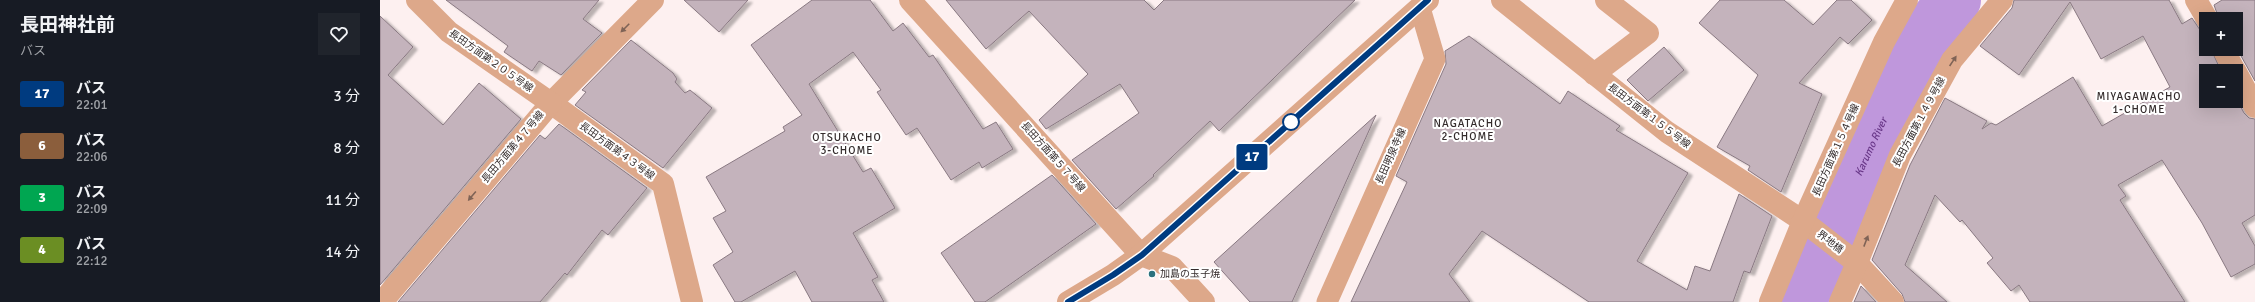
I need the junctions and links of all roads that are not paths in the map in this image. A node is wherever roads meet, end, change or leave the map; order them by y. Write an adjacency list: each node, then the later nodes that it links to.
1 (416, 0): 13 (street, 長田方面第２０５号線)
2 (653, 0): 13 (street, 長田方面第４７号線, one-way to 13)
3 (910, 0): 16 (street, 長田方面第５７号線)
4 (1502, 0): 11 (street, 長田方面第１５５号線)
5 (1606, 0): 11 (street)
6 (1907, 0): 15 (street, 長田方面第１５４号線)
7 (2002, 0): 17 (street, 長田方面第１４９号線, one-way to 7)
8 (2196, 0): 10 (street)
9 (1420, 3): 16 (street); 22 (street, 長田明泉寺線)
10 (2203, 12)
11 (1594, 74): 15 (street, 長田方面第１５５号線)
12 (2243, 85): 14 (street)
13 (551, 103): 18 (street, 長田方面第４７号線, one-way to 18); 19 (street, 長田方面第４３号線)
14 (2255, 107)
15 (1803, 221): 17 (street, 界地橋); 23 (street, 長田方面第１５４号線)
16 (1142, 255): 20 (street); 21 (street, 長田方面第５７号線)
17 (1857, 263): 24 (street, 長田方面第１４９号線); 25 (street)
18 (382, 302)
19 (692, 302)
20 (1068, 302)
21 (1204, 302)
22 (1328, 302)
23 (1770, 302)
24 (1840, 302)
25 (1892, 302)

